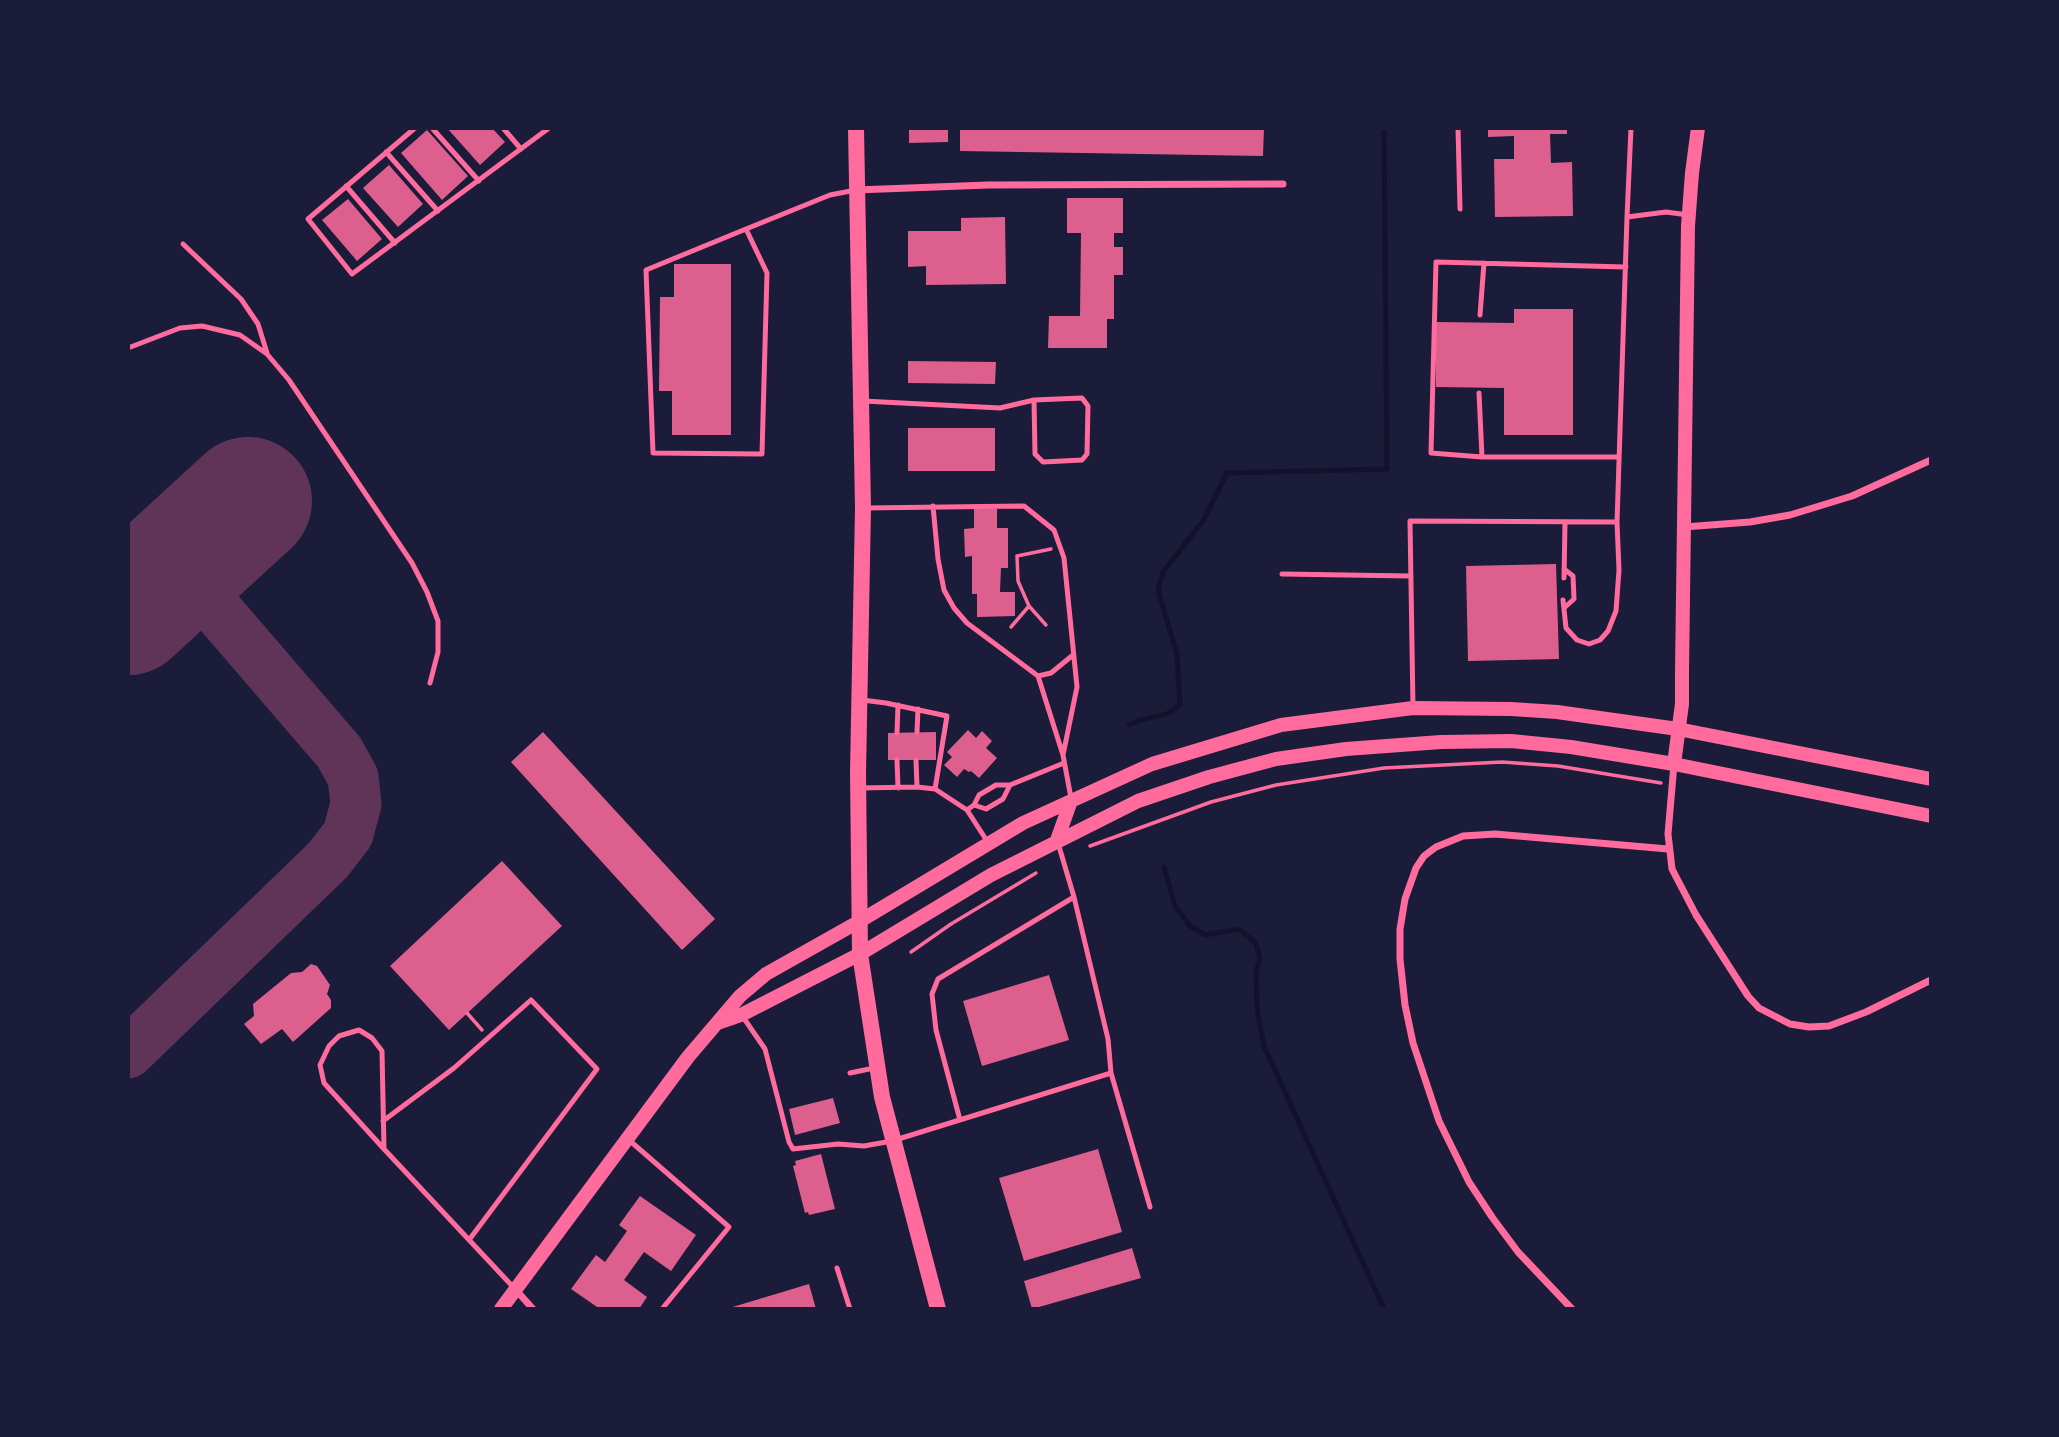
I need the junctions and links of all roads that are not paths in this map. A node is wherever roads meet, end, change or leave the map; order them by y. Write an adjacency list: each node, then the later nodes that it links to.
1 (415, 128): 10 (lane)
2 (432, 128): 11 (lane)
3 (503, 128): 9 (lane)
4 (550, 128): 9 (lane)
5 (856, 128): 14 (main road)
6 (1458, 128): 15 (lane)
7 (1631, 128): 18 (lane)
8 (1698, 128): 17 (main road)
9 (522, 149): 11 (lane)
10 (386, 152): 13 (lane); 16 (lane)
11 (479, 181): 16 (lane)
12 (1283, 184): 14 (street)
13 (346, 186): 20 (lane); 20 (lane)
14 (856, 190): 19 (lane); 29 (main road)
15 (1460, 209)
16 (438, 211): 20 (lane)
17 (1689, 215): 18 (lane); 37 (main road)
18 (1628, 217): 23 (lane)
19 (746, 229): 19 (lane)
20 (395, 243)
21 (183, 244): 26 (lane)
22 (1484, 263): 23 (lane); 24 (lane); 30 (lane)
23 (1626, 267): 31 (lane)
24 (1480, 314)
25 (128, 348): 26 (lane)
26 (267, 354): 46 (lane)
27 (1479, 393): 30 (lane)
28 (1034, 400): 28 (lane); 29 (lane)
29 (860, 401): 34 (main road)
30 (1482, 457): 31 (lane)
31 (1619, 457): 35 (lane)
32 (1931, 460): 37 (street)
33 (933, 506): 34 (lane); 44 (lane); 45 (lane)
34 (863, 508): 47 (main road)
35 (1616, 522): 36 (lane); 43 (lane)
36 (1564, 523): 38 (lane); 40 (lane)
37 (1683, 527): 51 (main road)
38 (1564, 569): 41 (lane); 43 (lane)
39 (1282, 575): 40 (lane)
40 (1410, 576): 49 (lane)
41 (1564, 578)
42 (1563, 600): 43 (lane)
43 (1564, 608)
44 (1074, 655): 45 (lane); 54 (lane)
45 (1038, 676): 54 (lane)
46 (430, 683)
47 (859, 700): 48 (lane); 62 (main road)
48 (898, 705): 50 (lane); 53 (lane)
49 (1413, 708): 51 (main road); 65 (main road)
50 (918, 709): 52 (lane); 64 (lane)
51 (1678, 729): 58 (main road); 59 (main road)
52 (917, 732)
53 (897, 733)
54 (1063, 755): 57 (lane)
55 (897, 760): 63 (lane)
56 (916, 760): 61 (lane)
57 (1064, 763): 60 (lane); 65 (lane)
58 (1674, 764): 68 (main road); 69 (main road); 71 (street)
59 (1931, 779)
60 (1010, 785): 66 (lane); 66 (lane)
61 (917, 787): 63 (lane); 64 (lane)
62 (858, 788): 63 (lane); 73 (main road)
63 (898, 788)
64 (935, 789): 67 (lane)
65 (1072, 801): 69 (main road); 70 (main road)
66 (974, 805): 67 (lane)
67 (967, 810): 70 (lane)
68 (1931, 816)
69 (1057, 840): 72 (lane); 74 (main road)
70 (989, 844): 73 (main road)
71 (1668, 849): 75 (street); 95 (street)
72 (1074, 897): 80 (lane); 81 (lane)
73 (860, 921): 74 (main road); 77 (main road)
74 (860, 954): 76 (main road); 78 (main road)
75 (1931, 980)
76 (741, 1015): 77 (main road); 84 (lane)
77 (717, 1024): 83 (main road)
78 (877, 1068): 79 (lane); 84 (main road)
79 (850, 1073)
80 (1111, 1073): 81 (lane); 86 (lane)
81 (960, 1120): 84 (lane)
82 (383, 1121): 85 (lane); 85 (lane); 87 (lane)
83 (627, 1139): 89 (main road); 92 (lane)
84 (892, 1141): 94 (main road)
85 (384, 1149): 87 (lane)
86 (1150, 1207)
87 (469, 1240): 89 (lane)
88 (837, 1268): 93 (lane)
89 (516, 1289): 90 (main road); 91 (street)
90 (501, 1309)
91 (533, 1309)
92 (662, 1309)
93 (850, 1309)
94 (938, 1309)
95 (1572, 1309)

